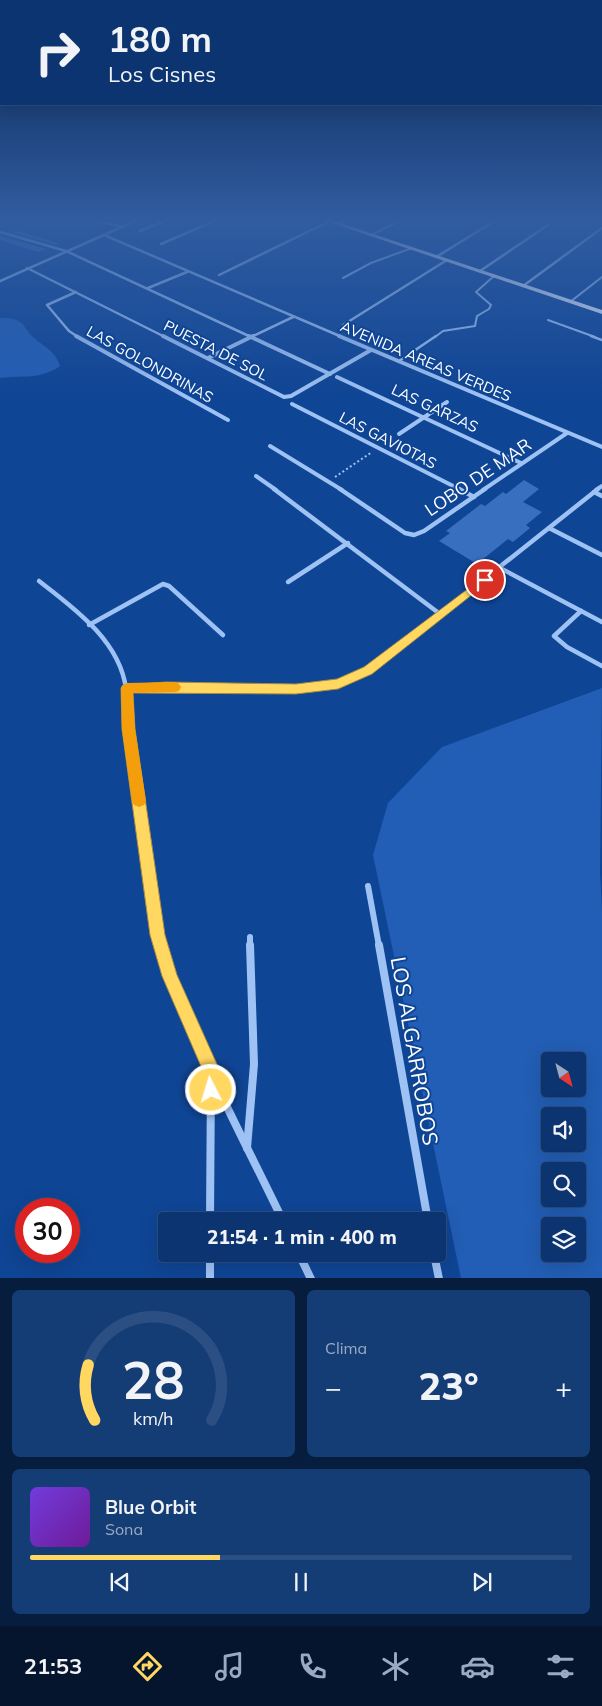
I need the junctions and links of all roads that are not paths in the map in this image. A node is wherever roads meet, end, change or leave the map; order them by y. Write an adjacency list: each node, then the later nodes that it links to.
1 (49, 279): 12 (street, PUESTA DE SOL)
2 (127, 279): 11 (street)
3 (171, 279): 11 (street)
4 (203, 279): 15 (street, AVENIDA AREAS VERDES)
5 (417, 279): 17 (street)
6 (491, 279): 22 (lane)
7 (502, 279): 10 (main road)
8 (533, 279): 10 (street)
9 (600, 279): 13 (lane)
10 (523, 286): 13 (main road)
11 (148, 288): 18 (street)
12 (76, 292): 21 (street, PUESTA DE SOL); 28 (street, LAS GOLONDRINAS)
13 (570, 302): 14 (main road)
14 (602, 312)
15 (293, 317): 18 (street); 20 (street, AVENIDA AREAS VERDES)
16 (548, 320): 19 (lane)
17 (343, 325)
18 (252, 336): 21 (street); 23 (street)
19 (602, 340)
20 (371, 350): 22 (street, AVENIDA AREAS VERDES); 23 (street)
21 (208, 358): 23 (street, PUESTA DE SOL)
22 (398, 361): 29 (street, AVENIDA AREAS VERDES)
23 (330, 374)
24 (337, 378): 27 (street, LAS GARZAS)
25 (447, 402): 27 (street)
26 (292, 404): 38 (street, LAS GAVIOTAS)
27 (423, 418): 30 (street); 33 (street, LAS GARZAS)
28 (228, 420)
29 (567, 433): 32 (street, AVENIDA AREAS VERDES); 33 (street, LOBO DE MAR)
30 (399, 434)
31 (270, 446): 38 (street, LOBO DE MAR)
32 (602, 448)
33 (521, 463): 38 (street, LOBO DE MAR)
34 (256, 476): 40 (street)
35 (602, 486): 36 (street)
36 (594, 492): 37 (street); 39 (street)
37 (602, 496)
38 (474, 497)
39 (549, 528): 41 (street); 42 (street)
40 (348, 543): 44 (street); 46 (street)
41 (602, 554)
42 (500, 568): 45 (street); 46 (street)
43 (39, 581): 48 (street)
44 (288, 582)
45 (581, 611): 47 (street); 50 (street)
46 (440, 614): 51 (street)
47 (602, 622)
48 (89, 625): 49 (street); 51 (street)
49 (223, 634)
50 (602, 666)
51 (127, 688): 54 (street)
52 (368, 886): 58 (street, LOS ALGARROBOS)
53 (250, 937): 55 (street)
54 (211, 1071): 55 (street); 56 (street)
55 (248, 1148): 57 (street)
56 (210, 1212)
57 (279, 1212)
58 (426, 1212)
59 (210, 1262): 62 (street)
60 (303, 1262): 63 (street)
61 (436, 1262): 64 (street)
62 (210, 1278)
63 (311, 1278)
64 (439, 1278)

